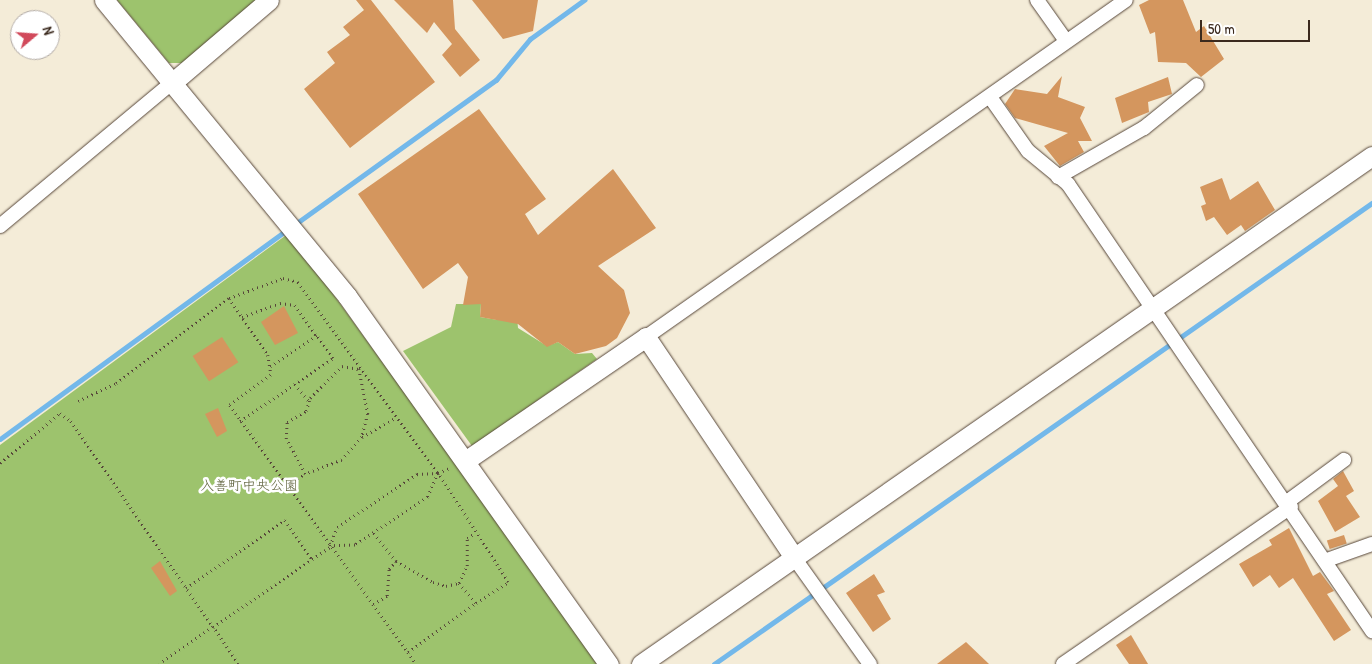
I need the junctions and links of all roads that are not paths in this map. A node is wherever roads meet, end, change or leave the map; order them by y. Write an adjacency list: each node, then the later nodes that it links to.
1 (104, 0): 6 (street)
2 (269, 0): 6 (street)
3 (1037, 0): 5 (street)
4 (1126, 0): 5 (street)
5 (1066, 41): 8 (street)
6 (173, 82): 11 (street); 15 (street)
7 (1197, 85): 10 (street)
8 (990, 97): 10 (street); 13 (street)
9 (1372, 156): 12 (street)
10 (1058, 177): 12 (street)
11 (0, 226)
12 (1154, 308): 16 (street); 18 (street)
13 (646, 337): 15 (street); 18 (street)
14 (1344, 460): 16 (street)
15 (465, 461): 21 (street)
16 (1289, 505): 19 (street); 24 (street)
17 (1372, 544): 19 (street)
18 (796, 559): 22 (street); 23 (street)
19 (1327, 560): 20 (street)
20 (1372, 632)
21 (609, 664)
22 (640, 664)
23 (870, 664)
24 (1062, 664)

